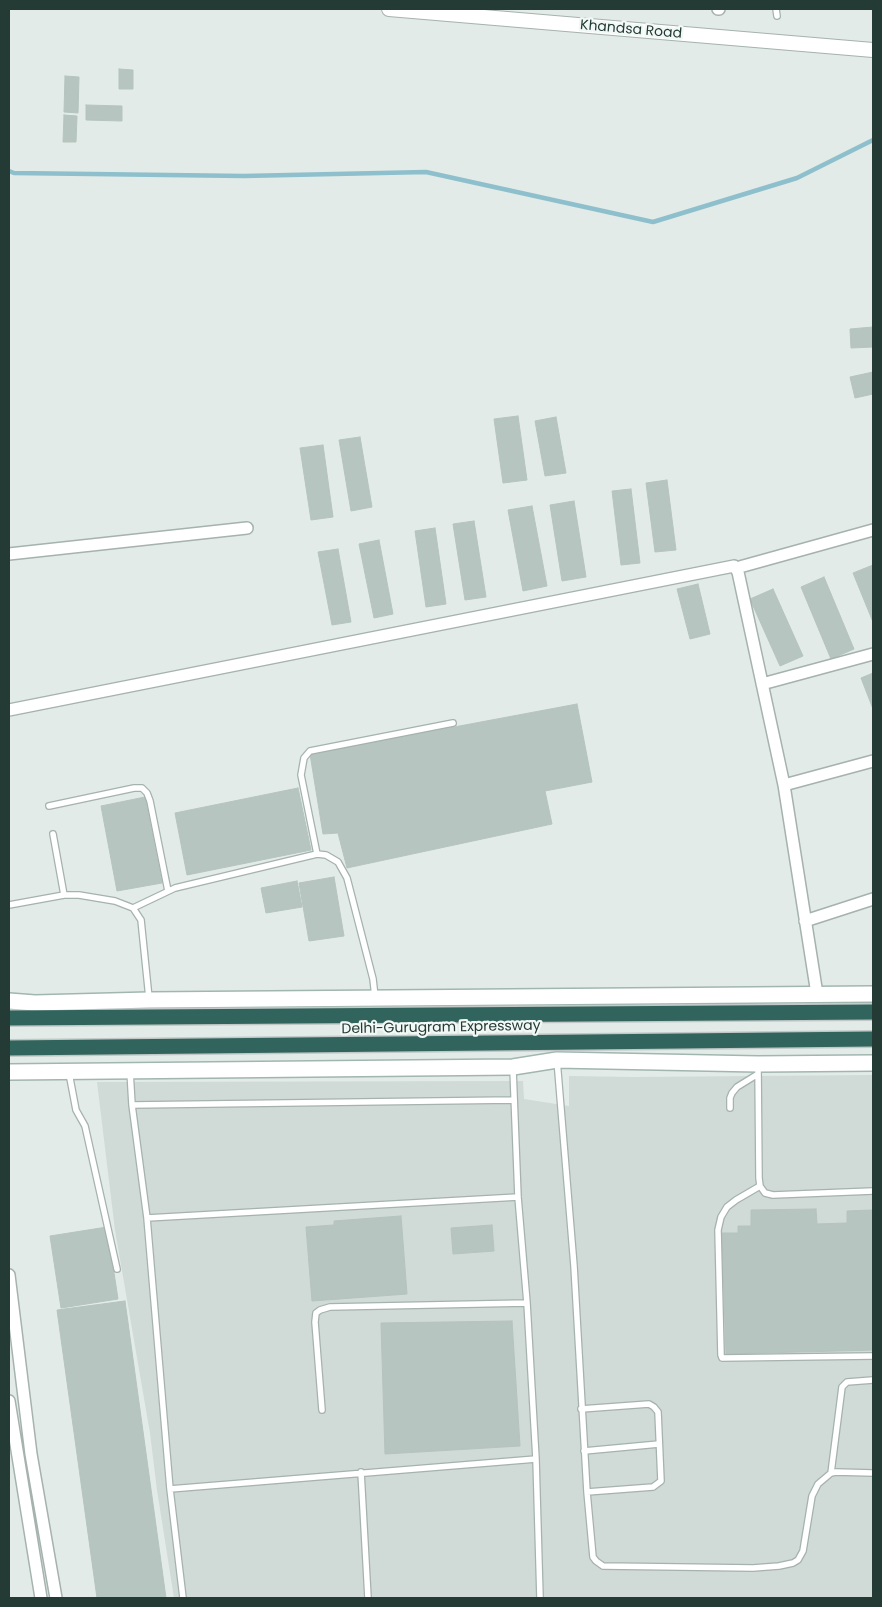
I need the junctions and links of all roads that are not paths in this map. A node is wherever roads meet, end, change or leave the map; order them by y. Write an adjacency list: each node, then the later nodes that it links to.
1 (389, 9): 4 (street, Khandsa Road)
2 (776, 9): 3 (lane)
3 (777, 16)
4 (873, 50)
5 (246, 528): 7 (street)
6 (873, 530): 8 (street)
7 (9, 554)
8 (736, 568): 10 (street); 11 (street)
9 (873, 654): 10 (street)
10 (762, 684): 14 (street)
11 (9, 710)
12 (453, 723): 17 (lane)
13 (873, 761): 14 (street)
14 (784, 785): 23 (street)
15 (49, 806): 18 (lane)
16 (53, 834): 19 (lane)
17 (317, 854): 18 (lane); 26 (lane)
18 (168, 891): 22 (lane)
19 (64, 895): 21 (lane); 22 (lane)
20 (873, 899): 23 (street)
21 (9, 905)
22 (133, 908): 27 (lane)
23 (805, 921): 24 (street)
24 (817, 994): 25 (main road); 26 (main road)
25 (873, 994)
26 (376, 999): 27 (main road)
27 (149, 1000): 28 (main road)
28 (9, 1001)
29 (873, 1012): 30 (highway, Delhi-Gurugram Expressway)
30 (9, 1018)
31 (873, 1040): 32 (highway, Delhi-Gurugram Expressway)
32 (9, 1048)
33 (557, 1060): 35 (main road); 36 (main road); 53 (lane)
34 (873, 1063): 36 (main road)
35 (513, 1066): 38 (main road); 40 (lane)
36 (758, 1069): 42 (lane); 43 (lane)
37 (68, 1071): 38 (main road); 39 (main road); 47 (lane)
38 (130, 1071): 41 (lane)
39 (9, 1072)
40 (513, 1100): 41 (lane); 45 (lane)
41 (132, 1105): 46 (lane)
42 (730, 1108)
43 (760, 1186): 44 (lane); 50 (lane)
44 (873, 1191)
45 (518, 1197): 46 (lane); 49 (lane)
46 (147, 1218): 61 (lane)
47 (117, 1269)
48 (9, 1275): 64 (street)
49 (527, 1303): 54 (lane); 57 (lane)
50 (873, 1356)
51 (873, 1380): 59 (lane)
52 (9, 1401): 63 (street)
53 (581, 1409): 55 (lane); 56 (lane)
54 (322, 1410)
55 (660, 1444): 56 (lane); 62 (lane)
56 (584, 1451): 62 (lane)
57 (536, 1458): 58 (lane); 67 (lane)
58 (361, 1472): 61 (lane); 66 (lane)
59 (831, 1473): 60 (lane); 62 (lane)
60 (873, 1473)
61 (170, 1489): 65 (lane)
62 (587, 1492)
63 (41, 1598)
64 (56, 1598)
65 (183, 1598)
66 (368, 1598)
67 (540, 1598)

